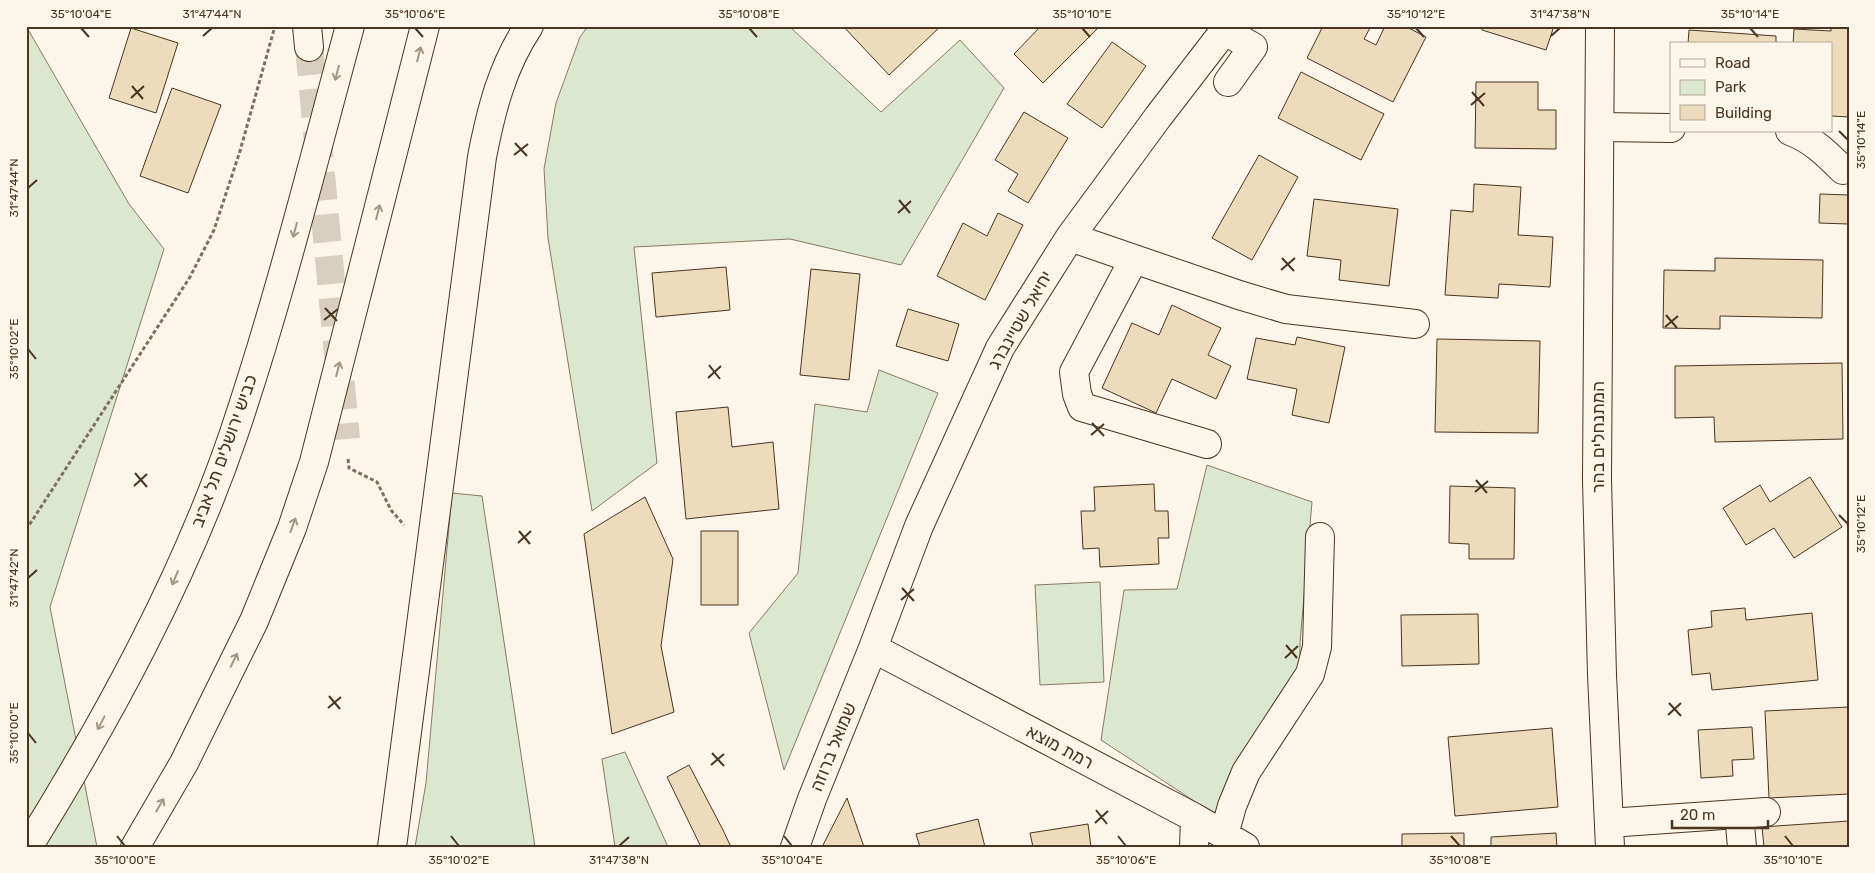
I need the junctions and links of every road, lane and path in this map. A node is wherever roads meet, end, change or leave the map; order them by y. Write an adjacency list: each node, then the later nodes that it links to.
1 (275, 26): 17 (path)
2 (350, 26): 26 (main road, כביש ירושלים תל אביב, one-way to 26)
3 (425, 26): 27 (main road, one-way to 3)
4 (529, 26): 19 (main road)
5 (1600, 26): 8 (main road, המתנחלים בהר)
6 (1226, 28): 7 (main road); 12 (main road, יחיאל שטיינברג)
7 (1228, 82)
8 (1600, 127): 9 (main road); 24 (main road, המתנחלים בהר)
9 (1670, 128)
10 (1793, 132): 11 (main road)
11 (1843, 170)
12 (1070, 237): 13 (main road); 20 (main road, יחיאל שטיינברג)
13 (1134, 259): 14 (main road); 15 (main road)
14 (1416, 324)
15 (1207, 444)
16 (348, 458): 19 (path)
17 (26, 530)
18 (1320, 537): 25 (main road)
19 (431, 554): 28 (main road)
20 (873, 648): 23 (main road, רמת מוצא); 29 (main road, שמואל ברוזה)
21 (1766, 812): 22 (main road)
22 (1739, 814): 24 (main road); 31 (main road)
23 (1195, 818): 25 (main road, רמת מוצא); 30 (main road)
24 (1609, 835)
25 (1234, 841)
26 (28, 847)
27 (135, 847)
28 (392, 847)
29 (795, 847)
30 (1194, 847)
31 (1742, 847)

